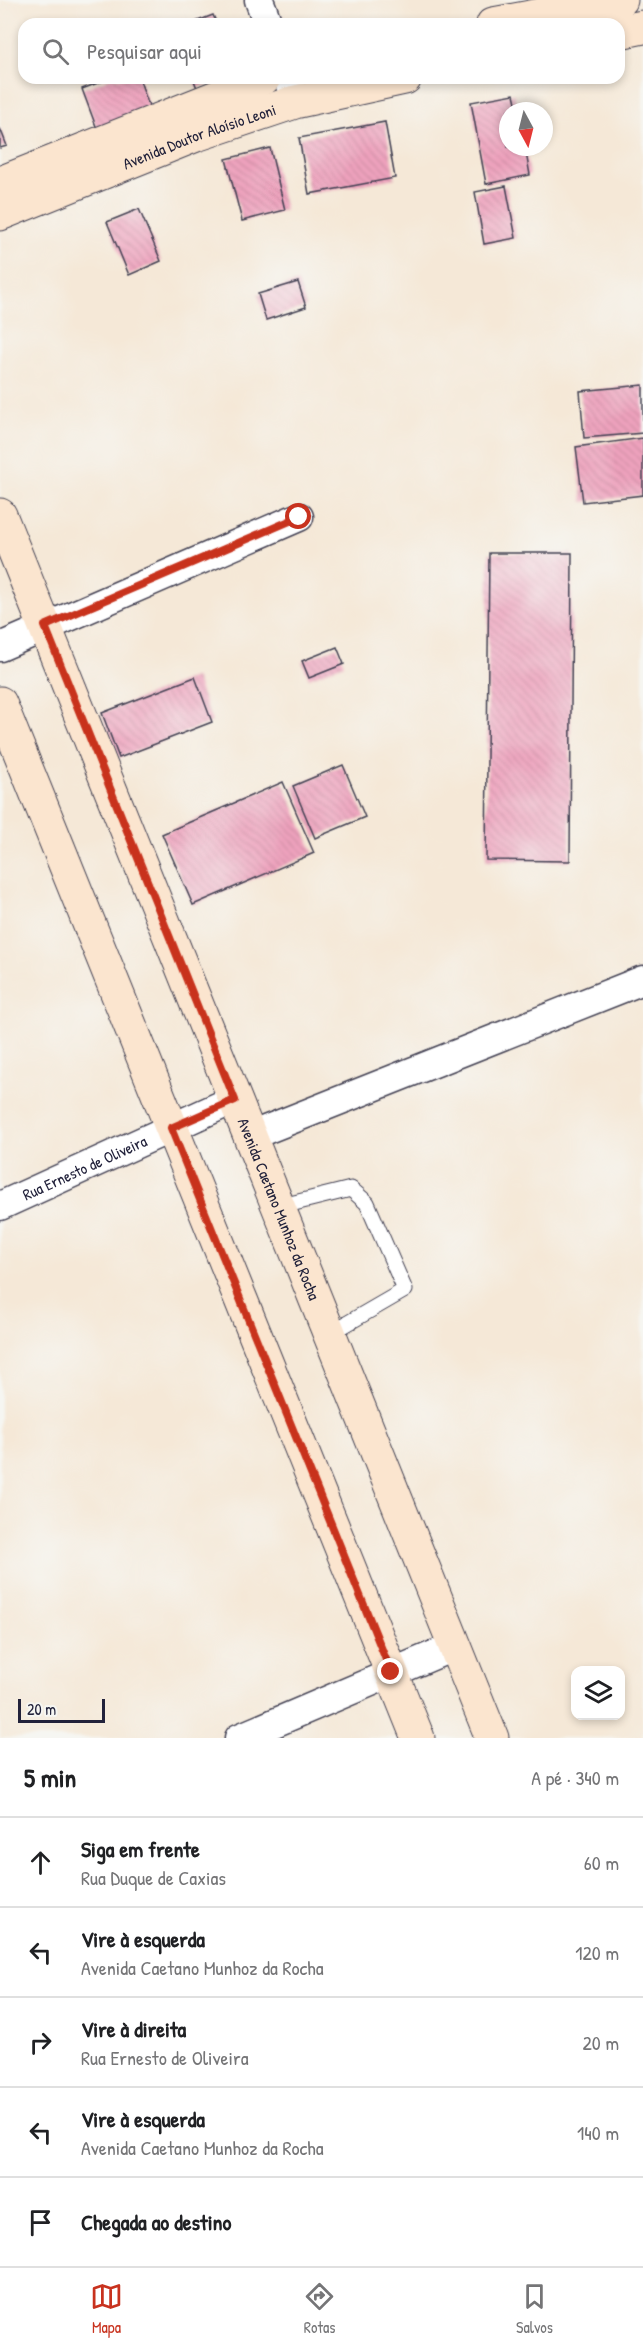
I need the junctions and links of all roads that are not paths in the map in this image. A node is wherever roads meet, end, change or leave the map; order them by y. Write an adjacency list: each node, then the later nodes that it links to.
1 (259, 0): 3 (street)
2 (621, 0): 4 (main road)
3 (266, 18)
4 (526, 18)
5 (643, 27): 6 (main road)
6 (625, 31)
7 (249, 84): 10 (main road, Avenida Doutor Aloísio Leoni)
8 (348, 84): 9 (main road, Avenida Doutor Aloísio Leoni)
9 (292, 90): 11 (main road, Avenida Doutor Aloísio Leoni)
10 (0, 183)
11 (0, 214)
12 (0, 515): 14 (main road, Avenida Caetano Munhoz da Rocha)
13 (299, 517): 14 (street)
14 (45, 626): 15 (street); 18 (main road, Avenida Caetano Munhoz da Rocha)
15 (0, 647)
16 (0, 703): 19 (main road)
17 (643, 980): 20 (street)
18 (235, 1100): 19 (street, Rua Ernesto de Oliveira); 20 (main road, Avenida Caetano Munhoz da Rocha)
19 (171, 1128): 21 (street, Rua Ernesto de Oliveira); 25 (main road)
20 (250, 1136): 22 (main road, Avenida Caetano Munhoz da Rocha)
21 (0, 1206)
22 (278, 1207): 23 (main road, Avenida Caetano Munhoz da Rocha); 23 (lane)
23 (329, 1334): 24 (main road, Avenida Caetano Munhoz da Rocha)
24 (455, 1646): 25 (street); 28 (main road, Avenida Caetano Munhoz da Rocha)
25 (391, 1672): 26 (street); 27 (main road)
26 (239, 1738)
27 (418, 1738)
28 (492, 1738)

